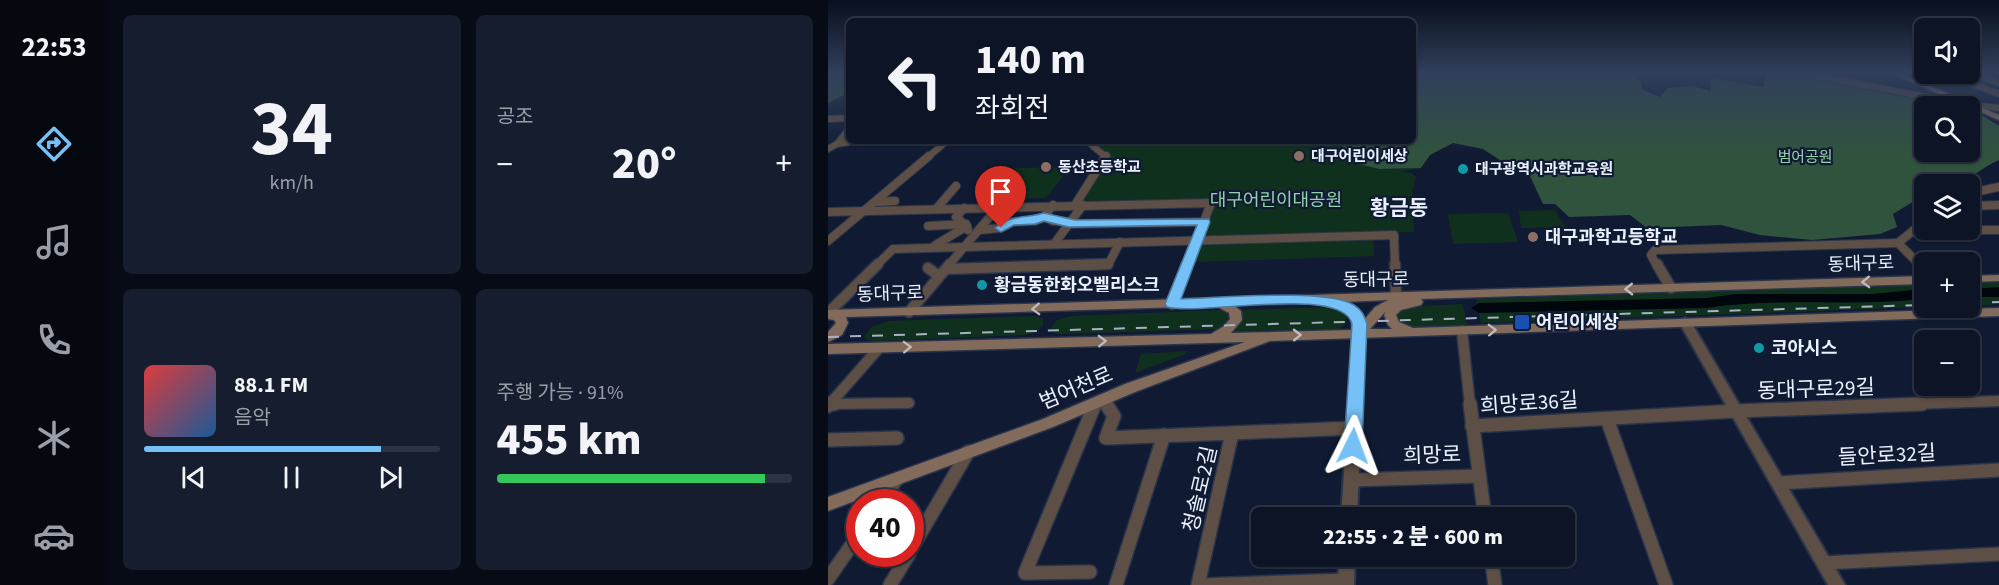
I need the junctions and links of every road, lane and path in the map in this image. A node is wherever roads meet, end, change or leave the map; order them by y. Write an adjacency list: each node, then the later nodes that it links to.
1 (1972, 100): 3 (main road)
2 (1980, 106): 3 (street)
3 (1988, 107): 5 (main road)
4 (1980, 108): 7 (main road)
5 (1999, 109)
6 (846, 118): 8 (street)
7 (1999, 118)
8 (828, 119)
9 (846, 133): 11 (street)
10 (846, 143): 11 (street)
11 (837, 144): 14 (street)
12 (943, 144): 19 (street)
13 (1091, 144): 20 (street)
14 (828, 149)
15 (956, 186): 26 (street)
16 (1999, 187): 17 (street)
17 (1980, 191)
18 (895, 201): 19 (street)
19 (875, 202): 27 (street)
20 (1079, 205): 23 (street); 30 (street); 31 (street)
21 (1999, 205): 24 (street)
22 (999, 206): 23 (street); 25 (street); 37 (street)
23 (1053, 206): 29 (street)
24 (1980, 206)
25 (964, 208): 26 (street); 32 (street)
26 (936, 209): 27 (street)
27 (866, 211): 28 (street); 39 (street)
28 (828, 212)
29 (1044, 217): 31 (street); 37 (street)
30 (1204, 222): 31 (street); 38 (street)
31 (1070, 223): 42 (street)
32 (967, 225): 33 (street); 37 (street); 44 (street)
33 (928, 226)
34 (1914, 230): 41 (street)
35 (1980, 230): 36 (street)
36 (1999, 230)
37 (976, 233): 43 (street)
38 (1197, 240): 40 (street, 동대구로); 53 (street, 동대구로); 57 (street)
39 (828, 241)
40 (1120, 242): 42 (street, 동대구로); 47 (street)
41 (1898, 243): 45 (street); 51 (street)
42 (1054, 244): 43 (street, 동대구로)
43 (965, 246): 44 (street, 동대구로); 47 (street)
44 (932, 248): 60 (street, 동대구로)
45 (1914, 259)
46 (928, 268): 47 (street)
47 (942, 272): 58 (street)
48 (1999, 278): 49 (main road)
49 (1980, 279)
50 (1914, 280): 51 (main road, 동대구로, one-way to 51)
51 (1671, 288): 52 (main road, 동대구로, one-way to 52)
52 (1460, 295): 54 (main road, 동대구로); 63 (main road)
53 (1396, 296): 54 (main road, 동대구로); 55 (main road, 동대구로)
54 (1411, 297): 64 (main road)
55 (1311, 300): 56 (main road, 동대구로); 64 (main road)
56 (1208, 303): 57 (main road, 동대구로); 67 (main road)
57 (1172, 304): 58 (main road, 동대구로, one-way to 58)
58 (909, 312): 60 (main road, 동대구로)
59 (1998, 312): 61 (main road)
60 (828, 314): 66 (main road)
61 (1685, 322): 62 (main road, one-way to 61); 75 (street, 동대구로29길)
62 (1462, 331): 63 (main road); 77 (street)
63 (1429, 332): 64 (main road)
64 (1359, 334): 65 (main road, one-way to 64); 78 (street)
65 (1272, 336): 67 (main road); 70 (main road, 범어천로)
66 (828, 338)
67 (1206, 338): 68 (main road, one-way to 67); 70 (main road)
68 (879, 348): 69 (main road); 74 (street)
69 (828, 349)
70 (1196, 364): 72 (main road, 범어천로)
71 (1999, 401): 75 (street, 동대구로29길)
72 (1099, 402): 80 (street, 청솔로2길); 83 (main road, 범어천로); 100 (street)
73 (909, 403): 74 (street)
74 (829, 404)
75 (1736, 411): 76 (street, 희망로36길); 88 (street)
76 (1607, 419): 77 (street, 희망로36길); 107 (street)
77 (1472, 426): 85 (street, 희망로36길)
78 (1354, 428): 79 (street); 87 (street)
79 (1232, 432): 80 (street, 청솔로2길); 105 (street, 청솔로2길)
80 (1164, 435): 104 (street)
81 (897, 438): 82 (street)
82 (828, 440)
83 (968, 452): 86 (main road, 범어천로); 93 (street)
84 (1999, 470): 88 (street, 들안로32길)
85 (1479, 476): 87 (street, 희망로); 92 (street, 희망로36길)
86 (896, 479): 89 (street); 90 (main road, 범어천로)
87 (1351, 480): 91 (street)
88 (1778, 483): 96 (street)
89 (889, 489)
90 (828, 504)
91 (1350, 507)
92 (1483, 507)
93 (924, 528)
94 (846, 553): 101 (street)
95 (1999, 554): 96 (street)
96 (1824, 563): 108 (street)
97 (901, 567): 103 (street)
98 (1347, 567): 102 (street)
99 (1493, 567): 106 (street)
100 (1090, 572)
101 (828, 579)
102 (1346, 582): 105 (street)
103 (891, 585)
104 (1116, 585)
105 (1199, 585)
106 (1495, 585)
107 (1666, 585)
108 (1837, 585)

